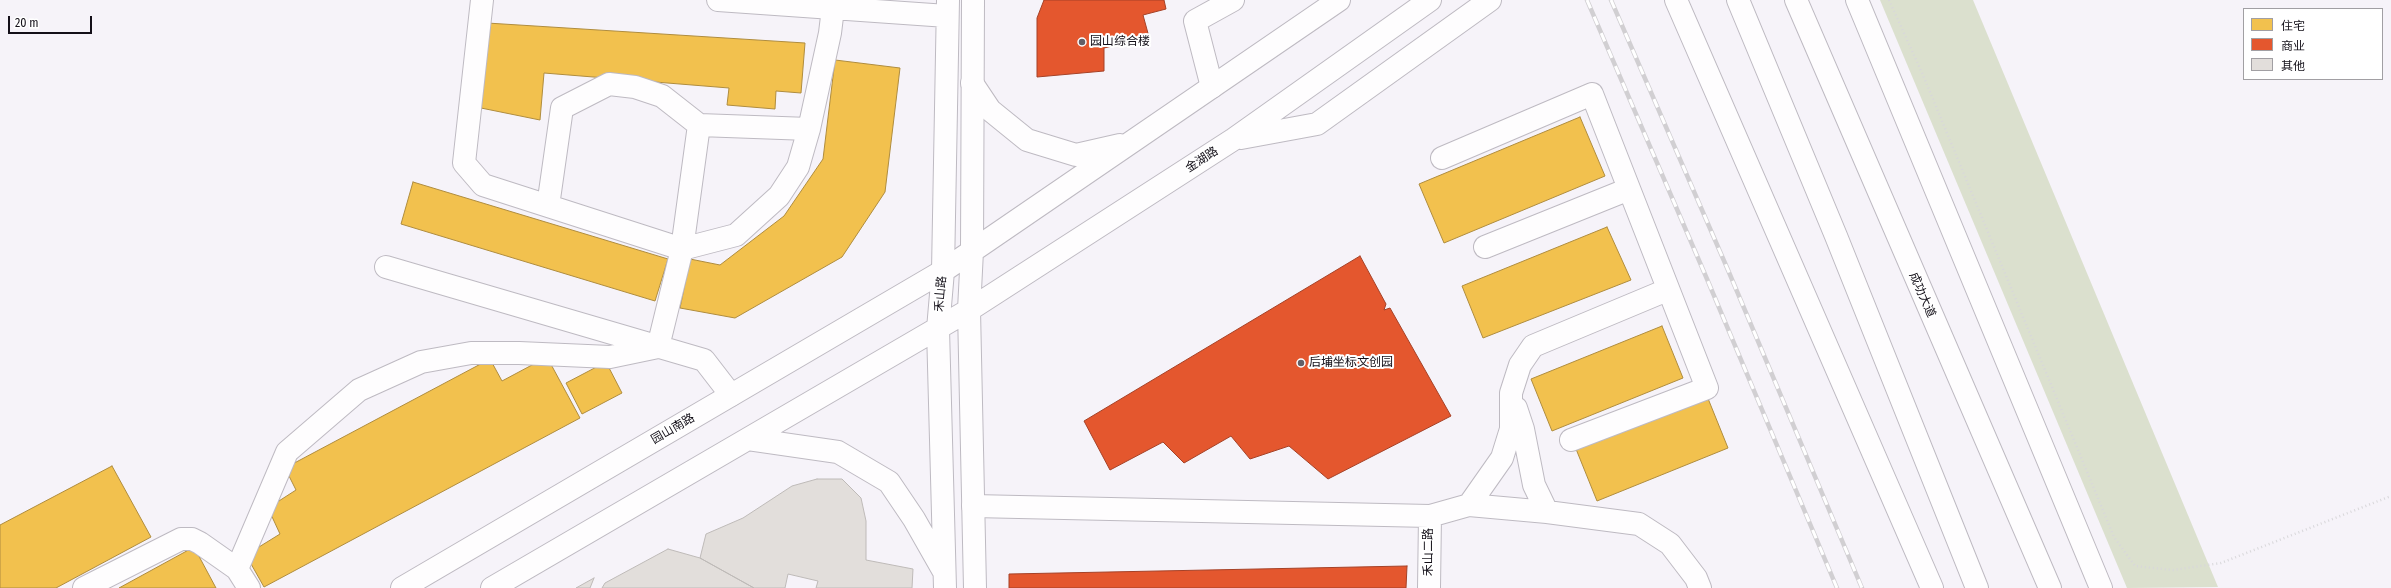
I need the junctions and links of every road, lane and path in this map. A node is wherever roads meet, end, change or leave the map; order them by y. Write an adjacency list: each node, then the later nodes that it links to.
1 (482, 0): 25 (main road)
2 (718, 0): 14 (main road)
3 (972, 0): 17 (main road)
4 (1233, 0): 18 (main road)
5 (1332, 0): 16 (main road)
6 (1339, 0): 16 (main road)
7 (1430, 0): 21 (main road, 金湖路)
8 (1490, 0): 21 (main road)
9 (1676, 0): 53 (main road)
10 (1738, 0): 54 (main road)
11 (1796, 0): 55 (main road, 成功大道)
12 (1858, 0): 56 (main road)
13 (1889, 0): 39 (path)
14 (833, 4): 15 (main road); 20 (main road)
15 (948, 8): 30 (main road, 禾山路)
16 (1313, 18): 18 (main road)
17 (972, 83): 22 (main road); 28 (main road)
18 (1212, 87): 22 (main road)
19 (699, 125): 20 (main road); 25 (main road); 27 (main road)
20 (809, 129): 27 (main road)
21 (1234, 139): 32 (main road, 金湖路)
22 (1132, 142): 28 (main road)
23 (1442, 158): 24 (main road)
24 (1629, 189): 26 (main road); 31 (main road)
25 (548, 206): 27 (main road)
26 (1485, 247)
27 (682, 249): 34 (main road)
28 (972, 251): 30 (main road); 32 (main road)
29 (386, 267): 34 (main road)
30 (943, 271): 33 (main road, 禾山路); 36 (main road, 园山南路)
31 (1667, 290): 35 (main road); 38 (main road)
32 (969, 310): 33 (main road); 41 (main road)
33 (938, 329): 37 (main road); 45 (main road, 禾山路)
34 (658, 347): 36 (main road); 44 (main road)
35 (1511, 393): 40 (main road); 42 (main road)
36 (732, 395): 48 (main road, 园山南路)
37 (748, 439): 45 (main road); 49 (main road)
38 (1571, 440)
39 (2391, 496)
40 (1469, 505): 42 (main road); 43 (main road)
41 (973, 506): 43 (main road); 50 (main road)
42 (1547, 512): 52 (main road)
43 (1430, 516): 51 (main road, 禾山二路)
44 (237, 569): 46 (main road); 47 (main road)
45 (945, 580)
46 (84, 588)
47 (249, 588)
48 (402, 588)
49 (492, 588)
50 (975, 588)
51 (1429, 588)
52 (1700, 588)
53 (1932, 588)
54 (1977, 588)
55 (2050, 588)
56 (2101, 588)

